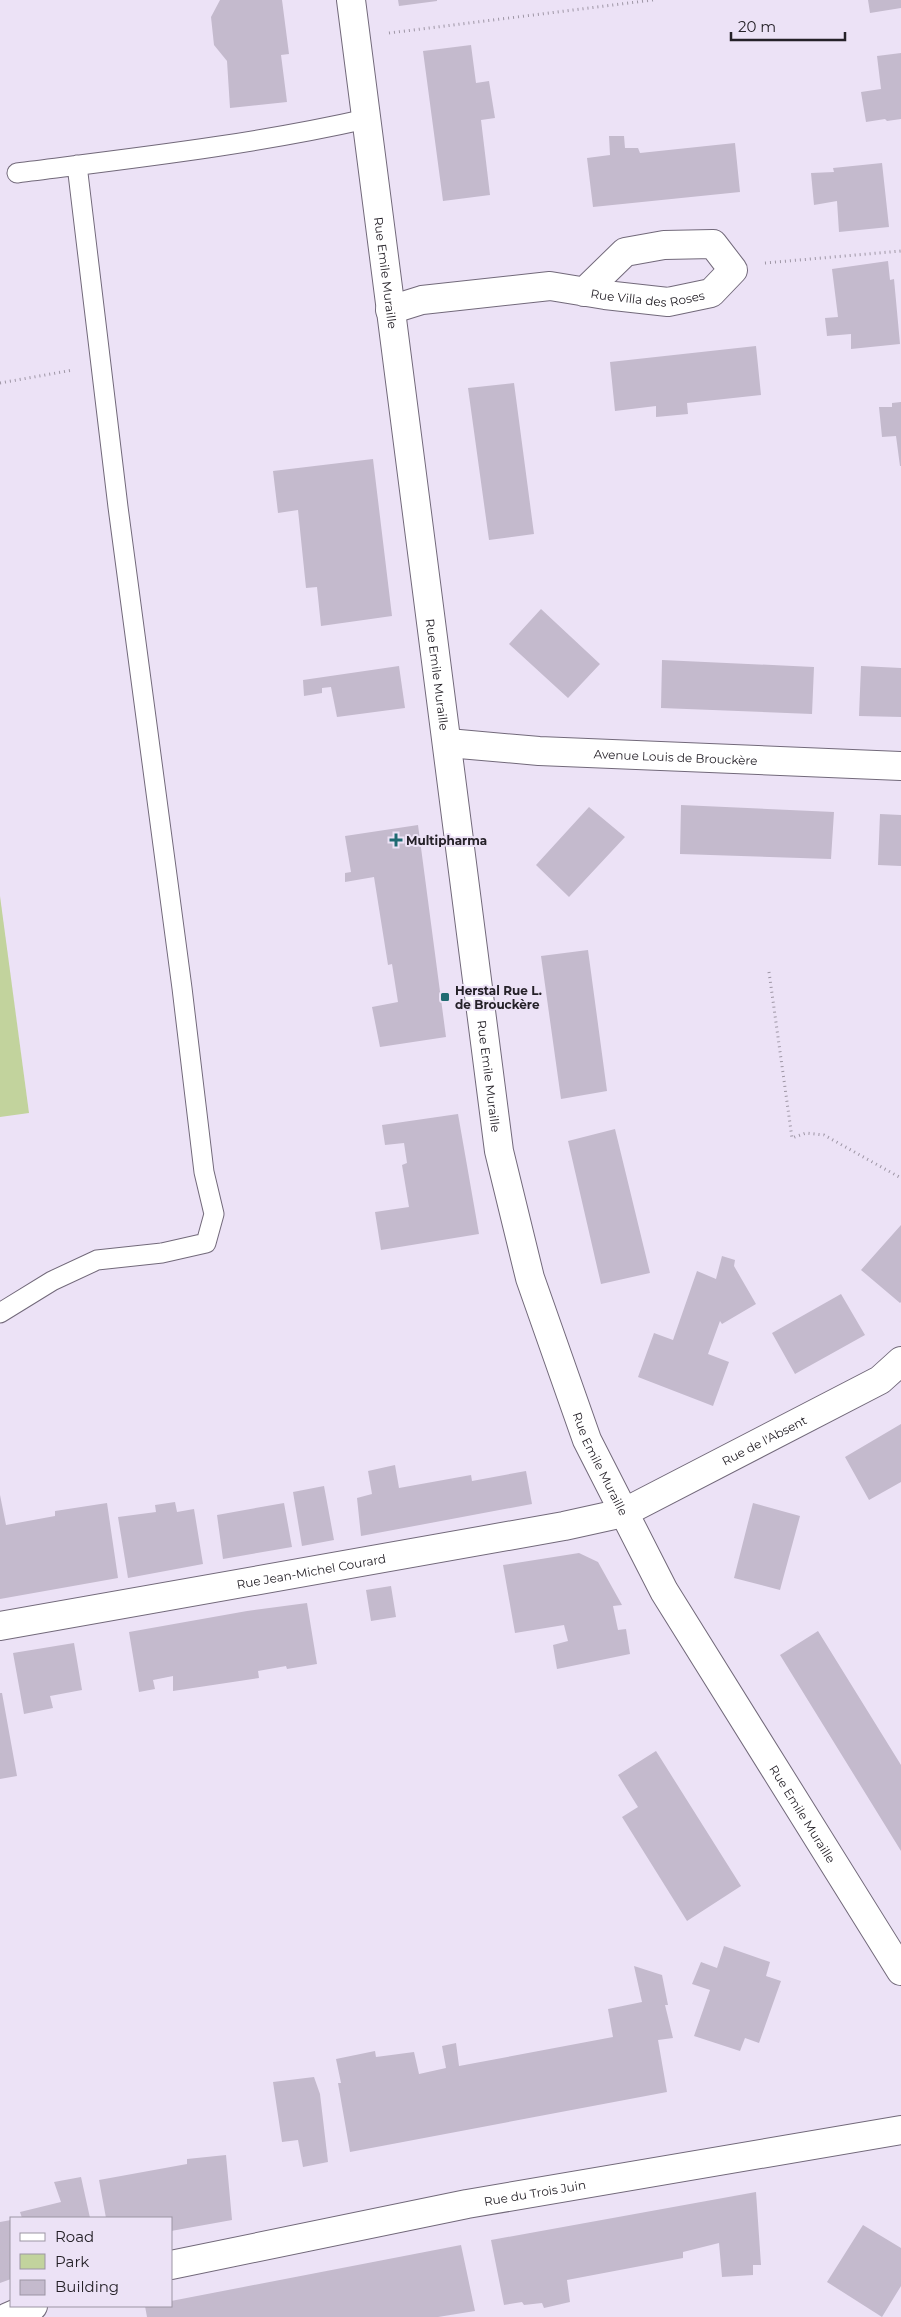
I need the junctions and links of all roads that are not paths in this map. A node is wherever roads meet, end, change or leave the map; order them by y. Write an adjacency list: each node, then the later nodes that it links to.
1 (351, 0): 2 (street, Rue Emile Muraille)
2 (366, 119): 3 (lane); 6 (street, Rue Emile Muraille)
3 (77, 165): 4 (lane); 9 (lane)
4 (17, 172)
5 (584, 292): 5 (street, Rue Villa des Roses); 6 (street, Rue Villa des Roses)
6 (390, 310): 7 (street, Rue Emile Muraille)
7 (448, 743): 8 (street, Avenue Louis de Brouckère); 11 (street, Rue Emile Muraille)
8 (901, 766)
9 (0, 1313)
10 (901, 1361): 11 (street, Rue de l'Absent)
11 (622, 1512): 12 (street, Rue Jean-Michel Courard); 13 (street, Rue Emile Muraille)
12 (0, 1626)
13 (901, 1971)
14 (901, 2130): 15 (street, Rue du Trois Juin)
15 (172, 2265)
16 (31, 2307): 17 (street)
17 (8, 2317)

